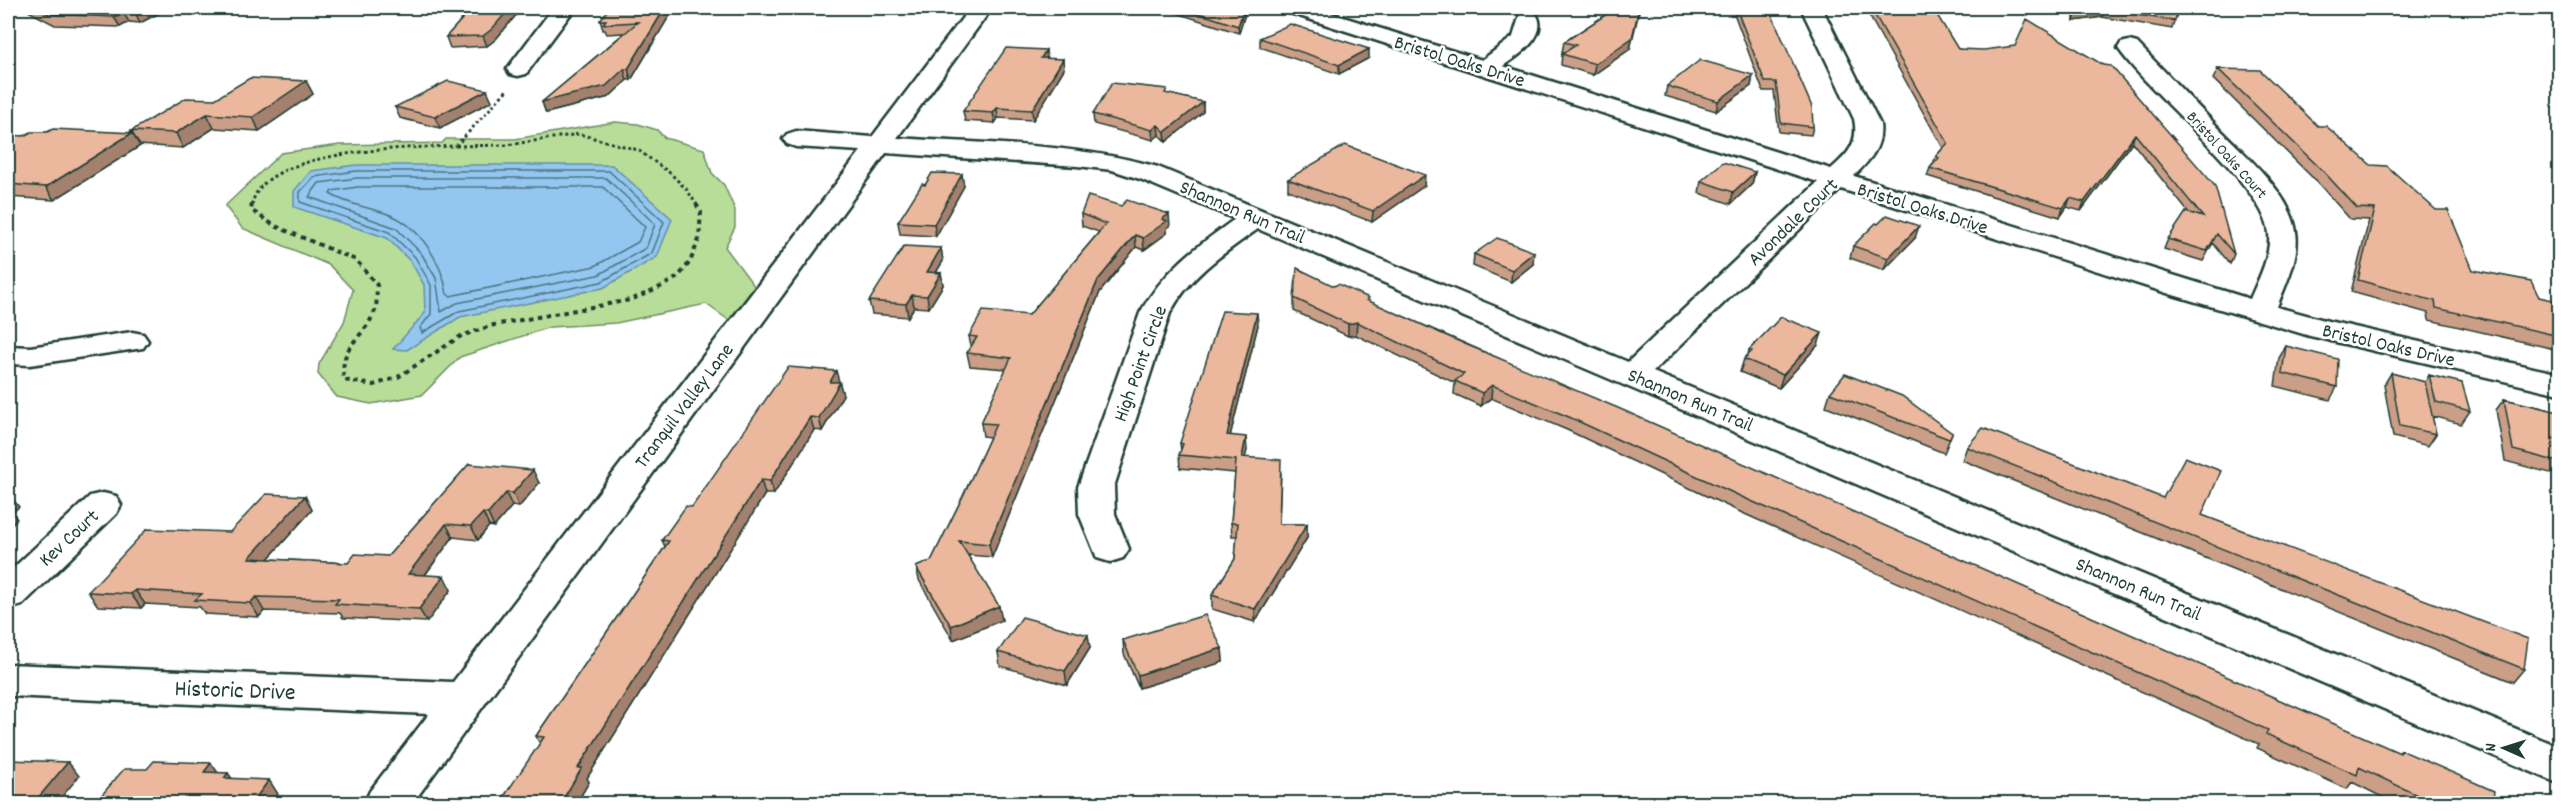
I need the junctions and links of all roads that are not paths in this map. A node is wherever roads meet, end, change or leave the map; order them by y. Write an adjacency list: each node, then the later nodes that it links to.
1 (564, 8): 8 (street)
2 (981, 8): 10 (street, Tranquil Valley Lane)
3 (1293, 8): 7 (street, Bristol Oaks Drive)
4 (1812, 8): 11 (street, Avondale Court)
5 (1528, 19): 7 (street)
6 (2129, 48): 13 (street, Bristol Oaks Court)
7 (1485, 68): 11 (street, Bristol Oaks Drive)
8 (518, 69)
9 (796, 138): 10 (street, Shannon Run Trail)
10 (878, 144): 12 (street, Shannon Run Trail); 22 (street, Tranquil Valley Lane)
11 (1836, 179): 13 (street, Bristol Oaks Drive); 16 (street, Avondale Court)
12 (1257, 217): 16 (street, Shannon Run Trail); 19 (street, High Point Circle)
13 (2260, 311): 17 (street, Bristol Oaks Drive)
14 (132, 340): 15 (street)
15 (8, 355)
16 (1632, 375): 23 (street, Shannon Run Trail)
17 (2559, 384)
18 (103, 505): 20 (street, Kev Court)
19 (1110, 549)
20 (8, 595)
21 (8, 680): 22 (street, Historic Drive)
22 (463, 699): 24 (street, Tranquil Valley Lane)
23 (2559, 766)
24 (386, 804)

